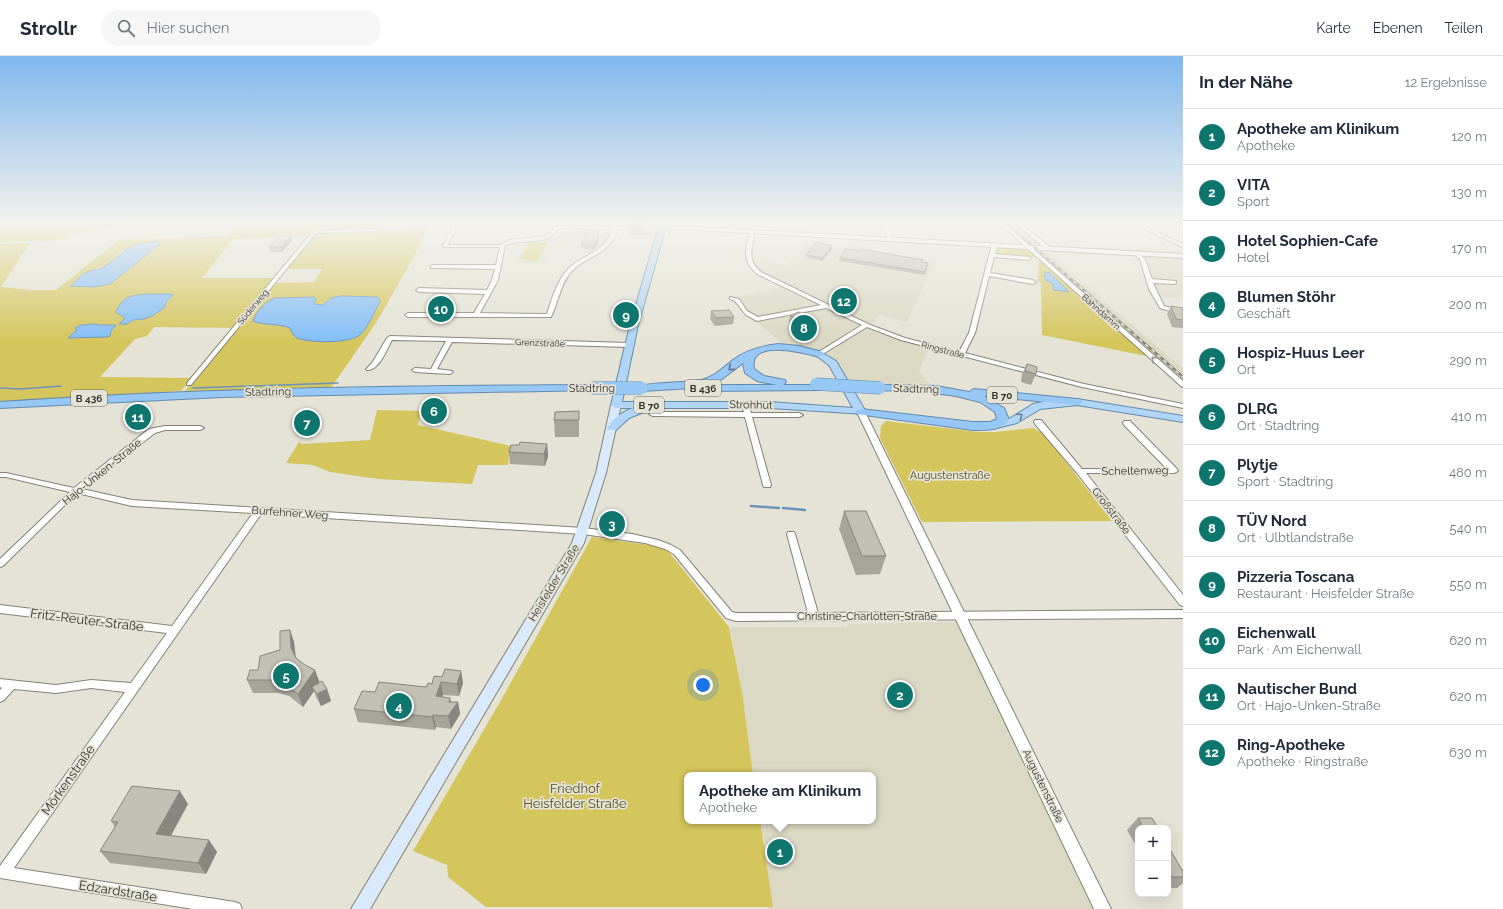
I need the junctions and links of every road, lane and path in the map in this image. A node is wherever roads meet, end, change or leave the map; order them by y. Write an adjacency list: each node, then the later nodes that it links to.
1 (289, 263): 32 (street, Süderweg)
2 (498, 263): 10 (street)
3 (579, 263): 21 (street)
4 (652, 263): 24 (main road, Heisfelder Straße / B 70)
5 (750, 263): 18 (street, Ringstraße)
6 (990, 263): 11 (street)
7 (1046, 263): 33 (street, Bahndamm, one-way to 7)
8 (1144, 263): 12 (street)
9 (433, 267): 10 (street)
10 (497, 267): 16 (street)
11 (988, 274): 13 (street); 27 (street)
12 (1151, 281): 14 (street); 19 (street)
13 (1033, 282)
14 (1174, 282)
15 (419, 290): 16 (street)
16 (489, 292): 21 (street)
17 (732, 298): 18 (street)
18 (826, 306): 22 (street, Ringstraße)
19 (1183, 313)
20 (408, 315): 21 (street)
21 (476, 315)
22 (866, 325): 26 (street); 27 (street, Ringstraße)
23 (450, 340): 24 (street, Grenzstraße); 28 (street, Grenzstraße); 30 (street)
24 (629, 345): 41 (main road, Heisfelder Straße / B 70)
25 (759, 350): 26 (highway); 34 (highway); 35 (highway, one-way to 35)
26 (819, 354): 44 (main road, Augustenstraße)
27 (961, 354): 42 (street, Ringstraße)
28 (368, 369)
29 (415, 370): 30 (street)
30 (434, 371): 31 (street)
31 (450, 372)
32 (189, 384)
33 (1183, 385)
34 (817, 386): 35 (highway, Stadtring / B 436); 36 (highway, Stadtring / B 436, bridge)
35 (642, 388): 40 (highway, Stadtring / B 436, bridge)
36 (880, 388): 37 (highway, Stadtring / B 70)
37 (928, 388): 38 (highway, Stadtring / B 70); 50 (highway)
38 (1077, 402): 47 (main road, Stadtring / B 70); 50 (main road, B 70, one-way to 38)
39 (682, 404): 41 (main road, Strohhut / B 70); 43 (main road, Strohhut / B 70); 52 (main road)
40 (0, 405)
41 (616, 405): 52 (main road, Heisfelder Straße)
42 (1183, 406)
43 (747, 410): 44 (main road, Strohhut / B 70); 45 (street, Strohhut); 46 (street, Strohhut); 55 (street)
44 (861, 412): 50 (highway, B 70); 64 (street, Augustenstraße)
45 (653, 414)
46 (799, 415)
47 (1183, 418)
48 (1038, 422): 53 (street, Großstraße)
49 (1126, 423): 53 (street, Scheltenweg)
50 (992, 426)
51 (200, 428): 56 (street, Hajo-Unken-Straße)
52 (612, 428): 58 (main road, Heisfelder Straße)
53 (1080, 471): 61 (street, Großstraße)
54 (0, 475): 56 (street, Burfehner Weg)
55 (767, 486)
56 (75, 491): 57 (street, Burfehner Weg); 60 (street, Hajo-Unken-Straße)
57 (259, 511): 58 (street, Burfehner Weg); 66 (street, Mörkenstraße)
58 (583, 531): 65 (street, Christine-Charlotten-Straße); 72 (main road, Heisfelder Straße)
59 (791, 534): 65 (street)
60 (0, 564)
61 (1183, 602)
62 (0, 609): 66 (street, Fritz-Reuter-Straße)
63 (1183, 614): 64 (street, Christine-Charlotten-Straße)
64 (960, 615): 65 (street, Christine-Charlotten-Straße); 73 (street, Augustenstraße)
65 (814, 616)
66 (174, 630): 68 (street, Mörkenstraße)
67 (5, 684): 68 (street); 69 (street)
68 (133, 688): 70 (street, Mörkenstraße)
69 (0, 697)
70 (2, 872): 71 (street, Edzardstraße)
71 (235, 909)
72 (360, 909)
73 (1103, 909)

